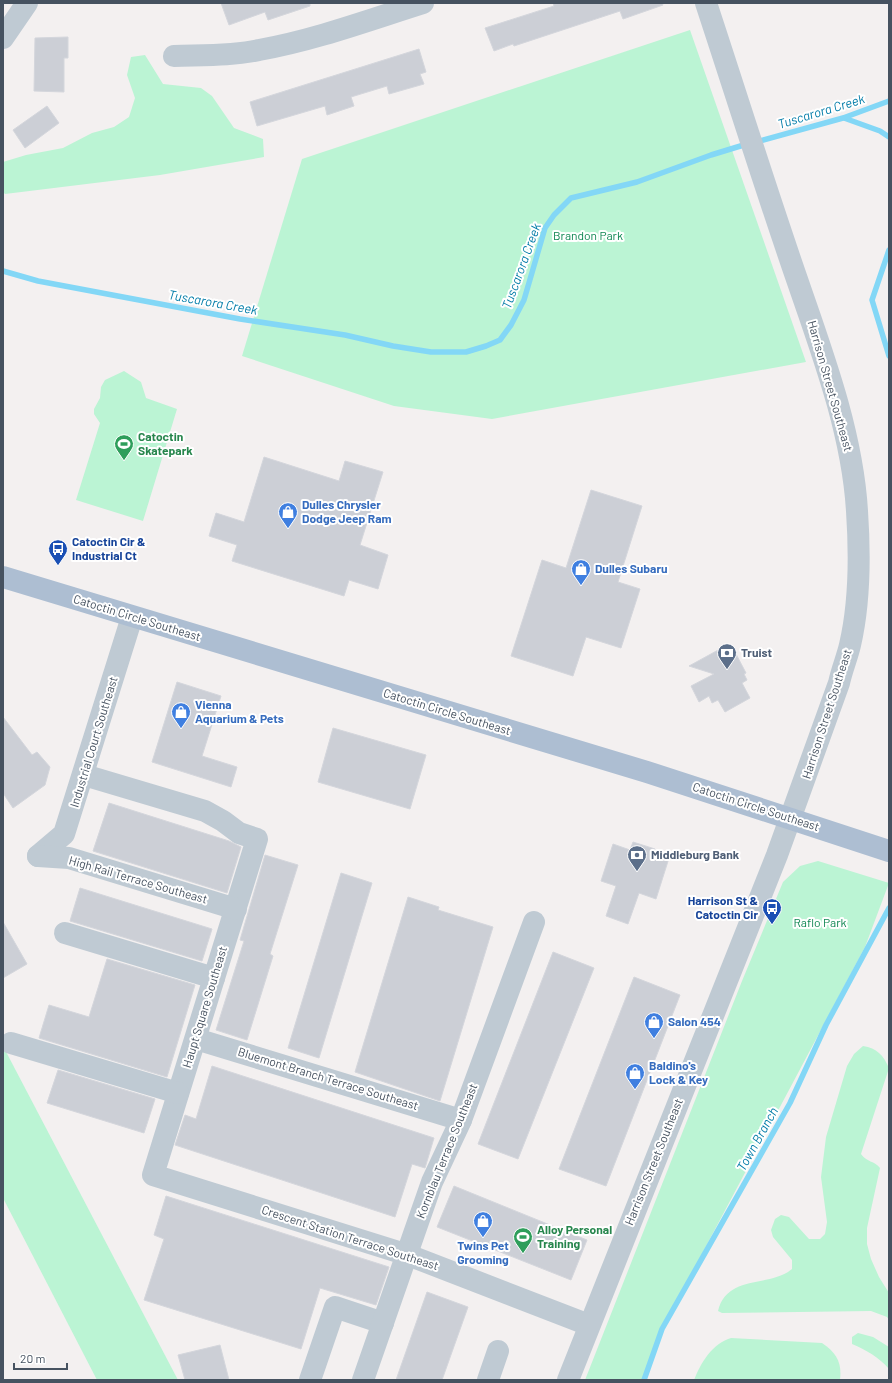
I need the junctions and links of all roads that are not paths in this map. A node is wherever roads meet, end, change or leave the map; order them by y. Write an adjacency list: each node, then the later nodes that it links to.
1 (27, 3): 4 (street)
2 (423, 3): 5 (street)
3 (706, 3): 9 (street, Harrison Street Southeast)
4 (3, 38)
5 (174, 56)
6 (3, 577): 7 (main road, Catoctin Circle Southeast)
7 (132, 617): 8 (street, Industrial Court Southeast); 9 (main road, Catoctin Circle Southeast)
8 (84, 775): 11 (street, Industrial Court Southeast); 12 (street, Haupt Square Southeast)
9 (791, 818): 10 (main road, Catoctin Circle Southeast); 23 (street, Harrison Street Southeast)
10 (889, 851)
11 (38, 856): 12 (street, High Rail Terrace Southeast)
12 (236, 909): 15 (street, Haupt Square Southeast)
13 (534, 922): 19 (street, Kornblau Terrace Southeast)
14 (65, 933): 15 (street)
15 (214, 978): 16 (street, Haupt Square Southeast)
16 (196, 1039): 18 (street, Haupt Square Southeast); 19 (street, Bluemont Branch Terrace Southeast)
17 (11, 1043): 18 (street)
18 (178, 1093): 20 (street, Haupt Square Southeast)
19 (460, 1120): 21 (street, Kornblau Terrace Southeast)
20 (153, 1175): 21 (street, Crescent Station Terrace Southeast)
21 (408, 1255): 22 (street, Kornblau Terrace Southeast); 23 (street, Crescent Station Terrace Southeast)
22 (383, 1323): 25 (street); 26 (street, Kornblau Terrace Southeast)
23 (589, 1326): 28 (street, Harrison Street Southeast)
24 (498, 1351): 27 (street)
25 (310, 1380)
26 (363, 1380)
27 (488, 1380)
28 (568, 1380)

